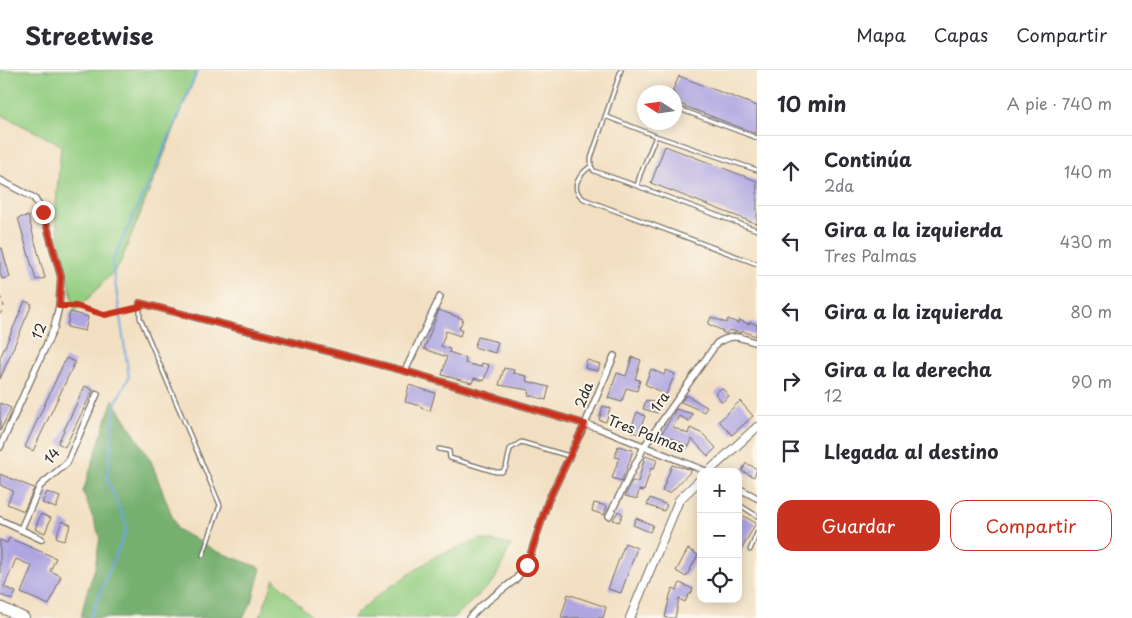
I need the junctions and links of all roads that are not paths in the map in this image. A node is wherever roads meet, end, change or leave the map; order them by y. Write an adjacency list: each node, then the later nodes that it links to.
1 (621, 70): 3 (lane)
2 (682, 110): 5 (lane)
3 (605, 116): 4 (lane); 6 (lane)
4 (656, 136): 7 (lane); 9 (lane)
5 (757, 138)
6 (591, 166): 9 (lane); 11 (lane)
7 (757, 170)
8 (0, 180): 21 (street, 12)
9 (637, 186): 10 (lane)
10 (757, 230)
11 (757, 264)
12 (440, 297): 16 (street)
13 (140, 305): 16 (street, Tres Palmas); 37 (lane)
14 (757, 343): 20 (street, 1ra)
15 (614, 356): 18 (street, 2da)
16 (405, 371): 18 (street, Tres Palmas)
17 (97, 394): 33 (street, 14)
18 (585, 424): 20 (street, Tres Palmas); 23 (street, 2da)
19 (757, 427): 25 (street)
20 (645, 445): 24 (street, Tres Palmas); 30 (street, 1ra)
21 (0, 447)
22 (439, 449): 23 (lane)
23 (570, 456): 40 (street, 2da)
24 (699, 468)
25 (712, 468)
26 (697, 483): 41 (street)
27 (742, 490): 28 (street)
28 (757, 498)
29 (742, 507): 31 (lane)
30 (609, 516)
31 (757, 516)
32 (0, 520): 33 (street)
33 (21, 529): 35 (street)
34 (757, 533): 36 (lane)
35 (41, 539)
36 (750, 550)
37 (203, 555)
38 (0, 607): 39 (highway)
39 (24, 618)
40 (469, 618)
41 (630, 618)

